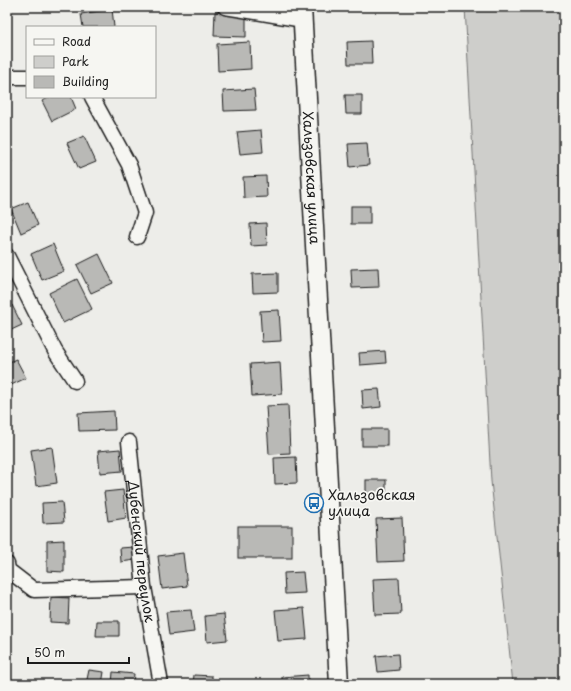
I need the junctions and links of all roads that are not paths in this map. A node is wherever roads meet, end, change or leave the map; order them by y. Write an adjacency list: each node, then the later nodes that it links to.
1 (225, 7): 2 (street)
2 (303, 13): 13 (main road, Хальзовская улица)
3 (7, 77): 4 (street)
4 (26, 77)
5 (93, 98): 6 (street)
6 (137, 237)
7 (7, 256): 8 (street)
8 (75, 381)
9 (128, 442): 11 (street, Дубенский переулок)
10 (7, 564): 11 (street)
11 (144, 587): 12 (street, Дубенский переулок)
12 (161, 684)
13 (339, 684)

